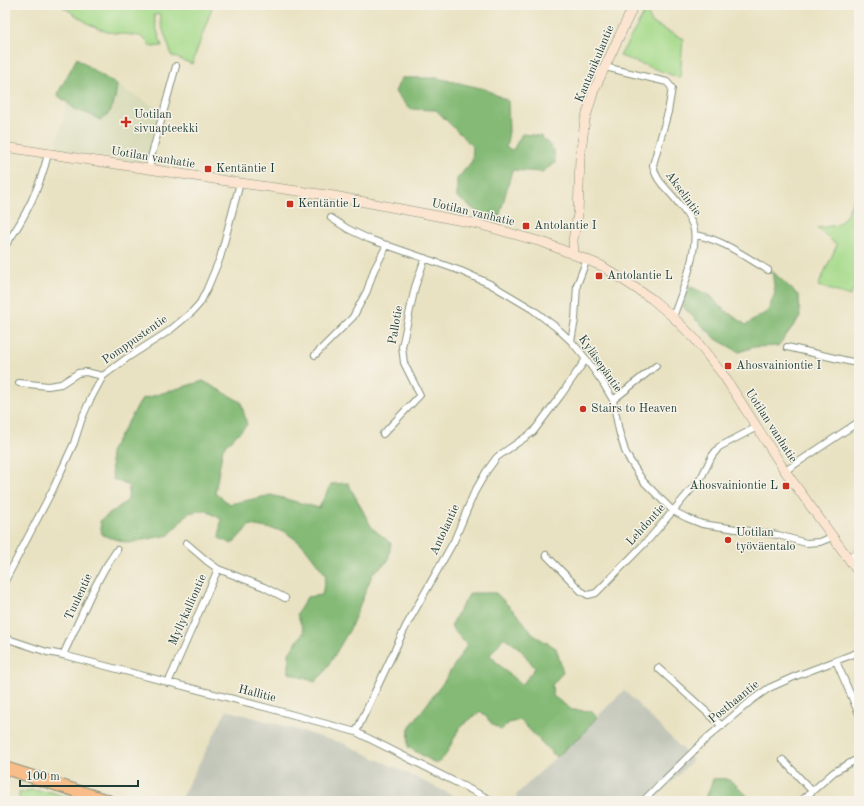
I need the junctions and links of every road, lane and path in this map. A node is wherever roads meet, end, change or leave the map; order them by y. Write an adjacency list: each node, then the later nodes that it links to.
1 (634, 5): 3 (main road, Kantanikulantie)
2 (176, 66): 6 (street)
3 (605, 67): 9 (street, Akselintie); 12 (main road, Kantanikulantie)
4 (5, 147): 5 (main road, Uotilan vanhatie)
5 (48, 154): 6 (main road, Uotilan vanhatie); 11 (street)
6 (150, 169): 7 (main road, Uotilan vanhatie)
7 (240, 184): 12 (main road, Uotilan vanhatie); 23 (street, Pomppustentie)
8 (331, 218): 10 (street, Kyläsepäntie)
9 (695, 235): 15 (street, Akselintie); 16 (street)
10 (387, 245): 13 (street, Kyläsepäntie); 19 (street)
11 (5, 246)
12 (574, 254): 14 (main road, Uotilan vanhatie)
13 (426, 258): 17 (street, Kyläsepäntie); 28 (street, Pallotie)
14 (587, 259): 16 (main road, Uotilan vanhatie); 17 (street)
15 (768, 270)
16 (673, 317): 27 (main road, Uotilan vanhatie)
17 (571, 341): 20 (street, Kyläsepäntie)
18 (787, 347): 21 (street)
19 (315, 355)
20 (586, 359): 25 (street, Kyläsepäntie); 49 (street, Antolantie)
21 (859, 360)
22 (656, 366): 25 (street)
23 (103, 376): 24 (street); 39 (street, Pomppustentie)
24 (19, 383)
25 (613, 400): 30 (street, Kyläsepäntie)
26 (857, 423): 29 (street)
27 (757, 427): 29 (main road, Uotilan vanhatie); 30 (street, Lehdontie)
28 (383, 434)
29 (785, 471): 31 (main road, Uotilan vanhatie)
30 (674, 511): 31 (street, Kyläsepäntie); 35 (street, Lehdontie)
31 (832, 537): 36 (main road, Uotilan vanhatie)
32 (186, 543): 37 (street)
33 (117, 550): 43 (street, Tuulentie)
34 (859, 550): 36 (street)
35 (546, 555)
36 (849, 560): 38 (main road, Uotilan vanhatie)
37 (218, 569): 40 (street, Myllykalliontie); 46 (street, Myllykalliontie)
38 (859, 573)
39 (5, 581)
40 (285, 598)
41 (5, 638): 43 (street, Hallitie)
42 (859, 652): 44 (street, Posthaantie)
43 (63, 655): 46 (street, Hallitie)
44 (836, 661): 47 (street); 48 (street, Posthaantie)
45 (658, 668): 48 (street)
46 (168, 683): 49 (street, Hallitie)
47 (859, 714)
48 (722, 726): 56 (street, Posthaantie)
49 (356, 732): 55 (street, Hallitie)
50 (859, 758): 53 (street)
51 (783, 760): 53 (street)
52 (5, 768): 54 (highway)
53 (812, 791): 57 (street)
54 (108, 801)
55 (493, 801)
56 (643, 801)
57 (801, 801)

